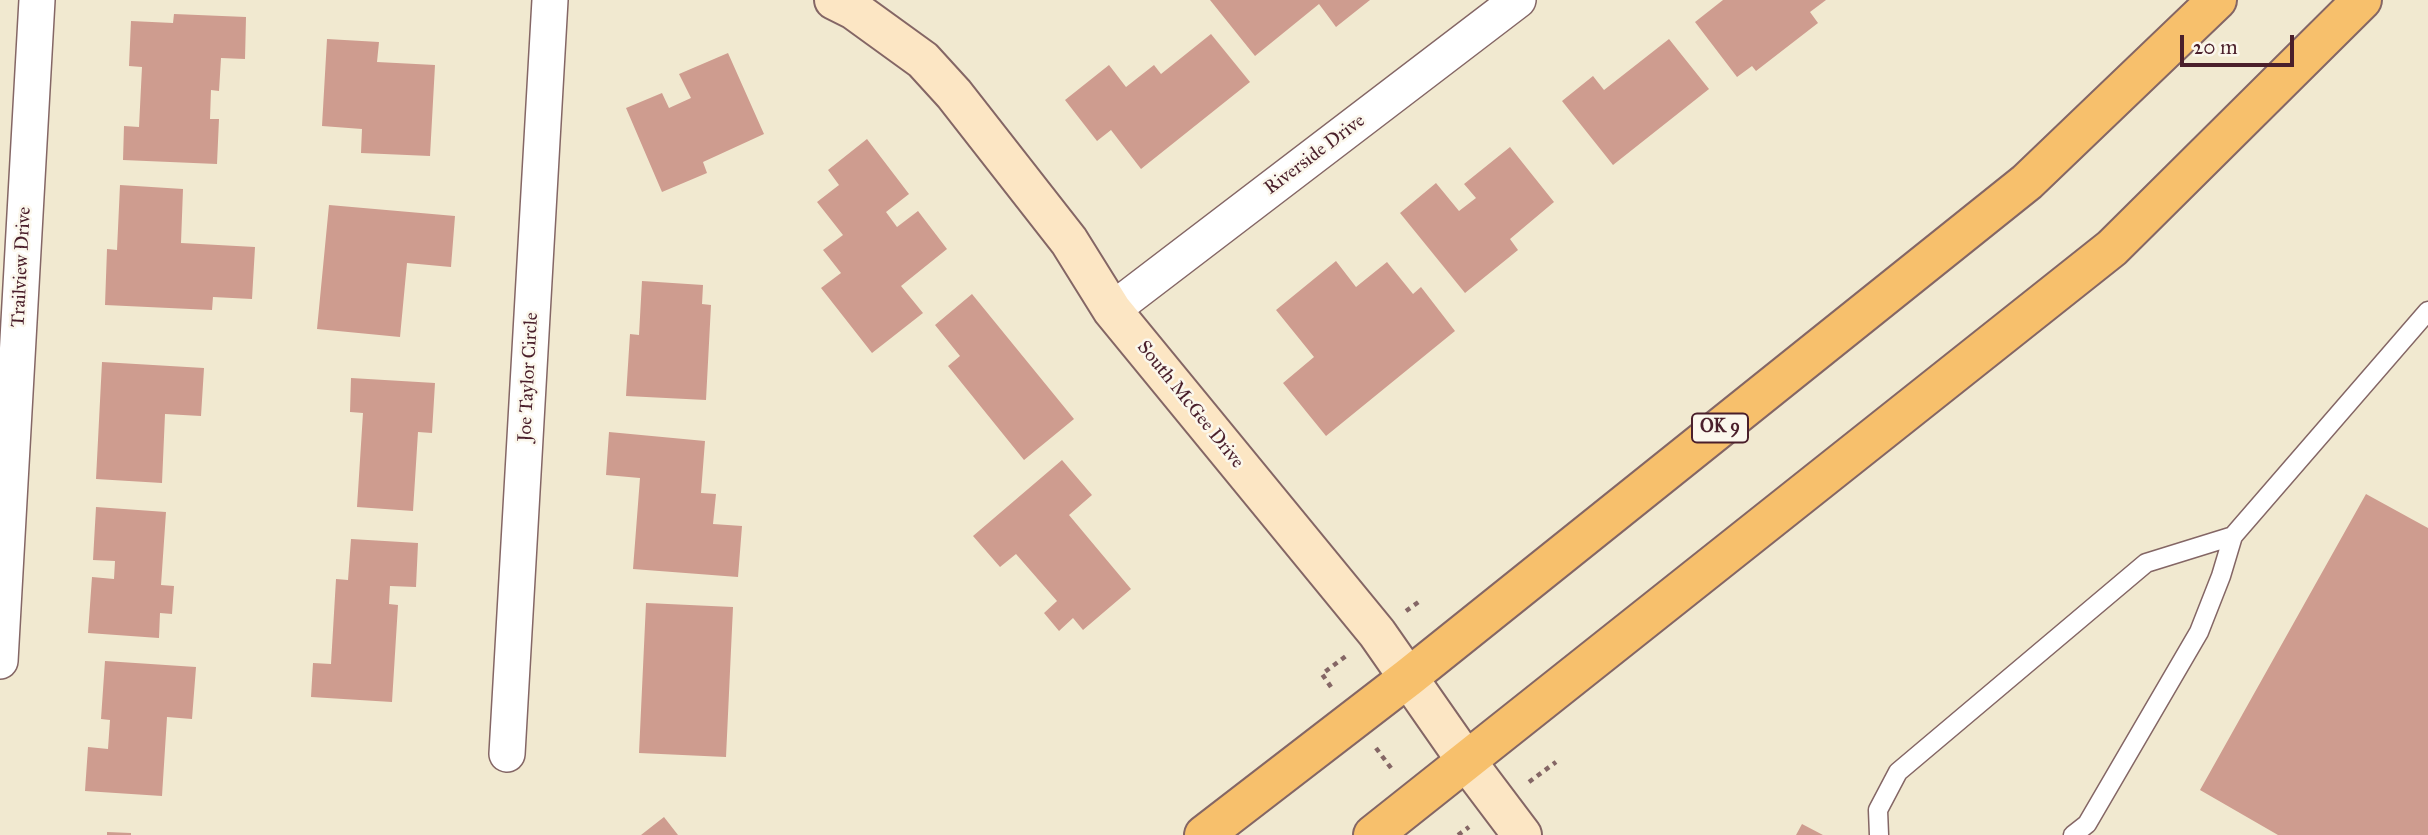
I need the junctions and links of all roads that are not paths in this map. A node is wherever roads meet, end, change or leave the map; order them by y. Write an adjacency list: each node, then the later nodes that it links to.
1 (37, 0): 10 (street, Trailview Drive)
2 (550, 0): 12 (street, Joe Taylor Circle)
3 (834, 0): 7 (street, South McGee Drive)
4 (1518, 0): 7 (street, Riverside Drive)
5 (2217, 0): 11 (highway, OK 9)
6 (2362, 0): 13 (highway)
7 (1112, 310): 11 (street, South McGee Drive)
8 (2428, 311): 9 (lane)
9 (2233, 536): 17 (lane); 18 (lane)
10 (0, 661)
11 (1409, 677): 13 (street, South McGee Drive); 14 (highway, OK 9)
12 (507, 754)
13 (1467, 762): 15 (highway); 16 (street, South McGee Drive)
14 (1204, 835)
15 (1373, 835)
16 (1522, 835)
17 (1879, 835)
18 (2073, 835)

